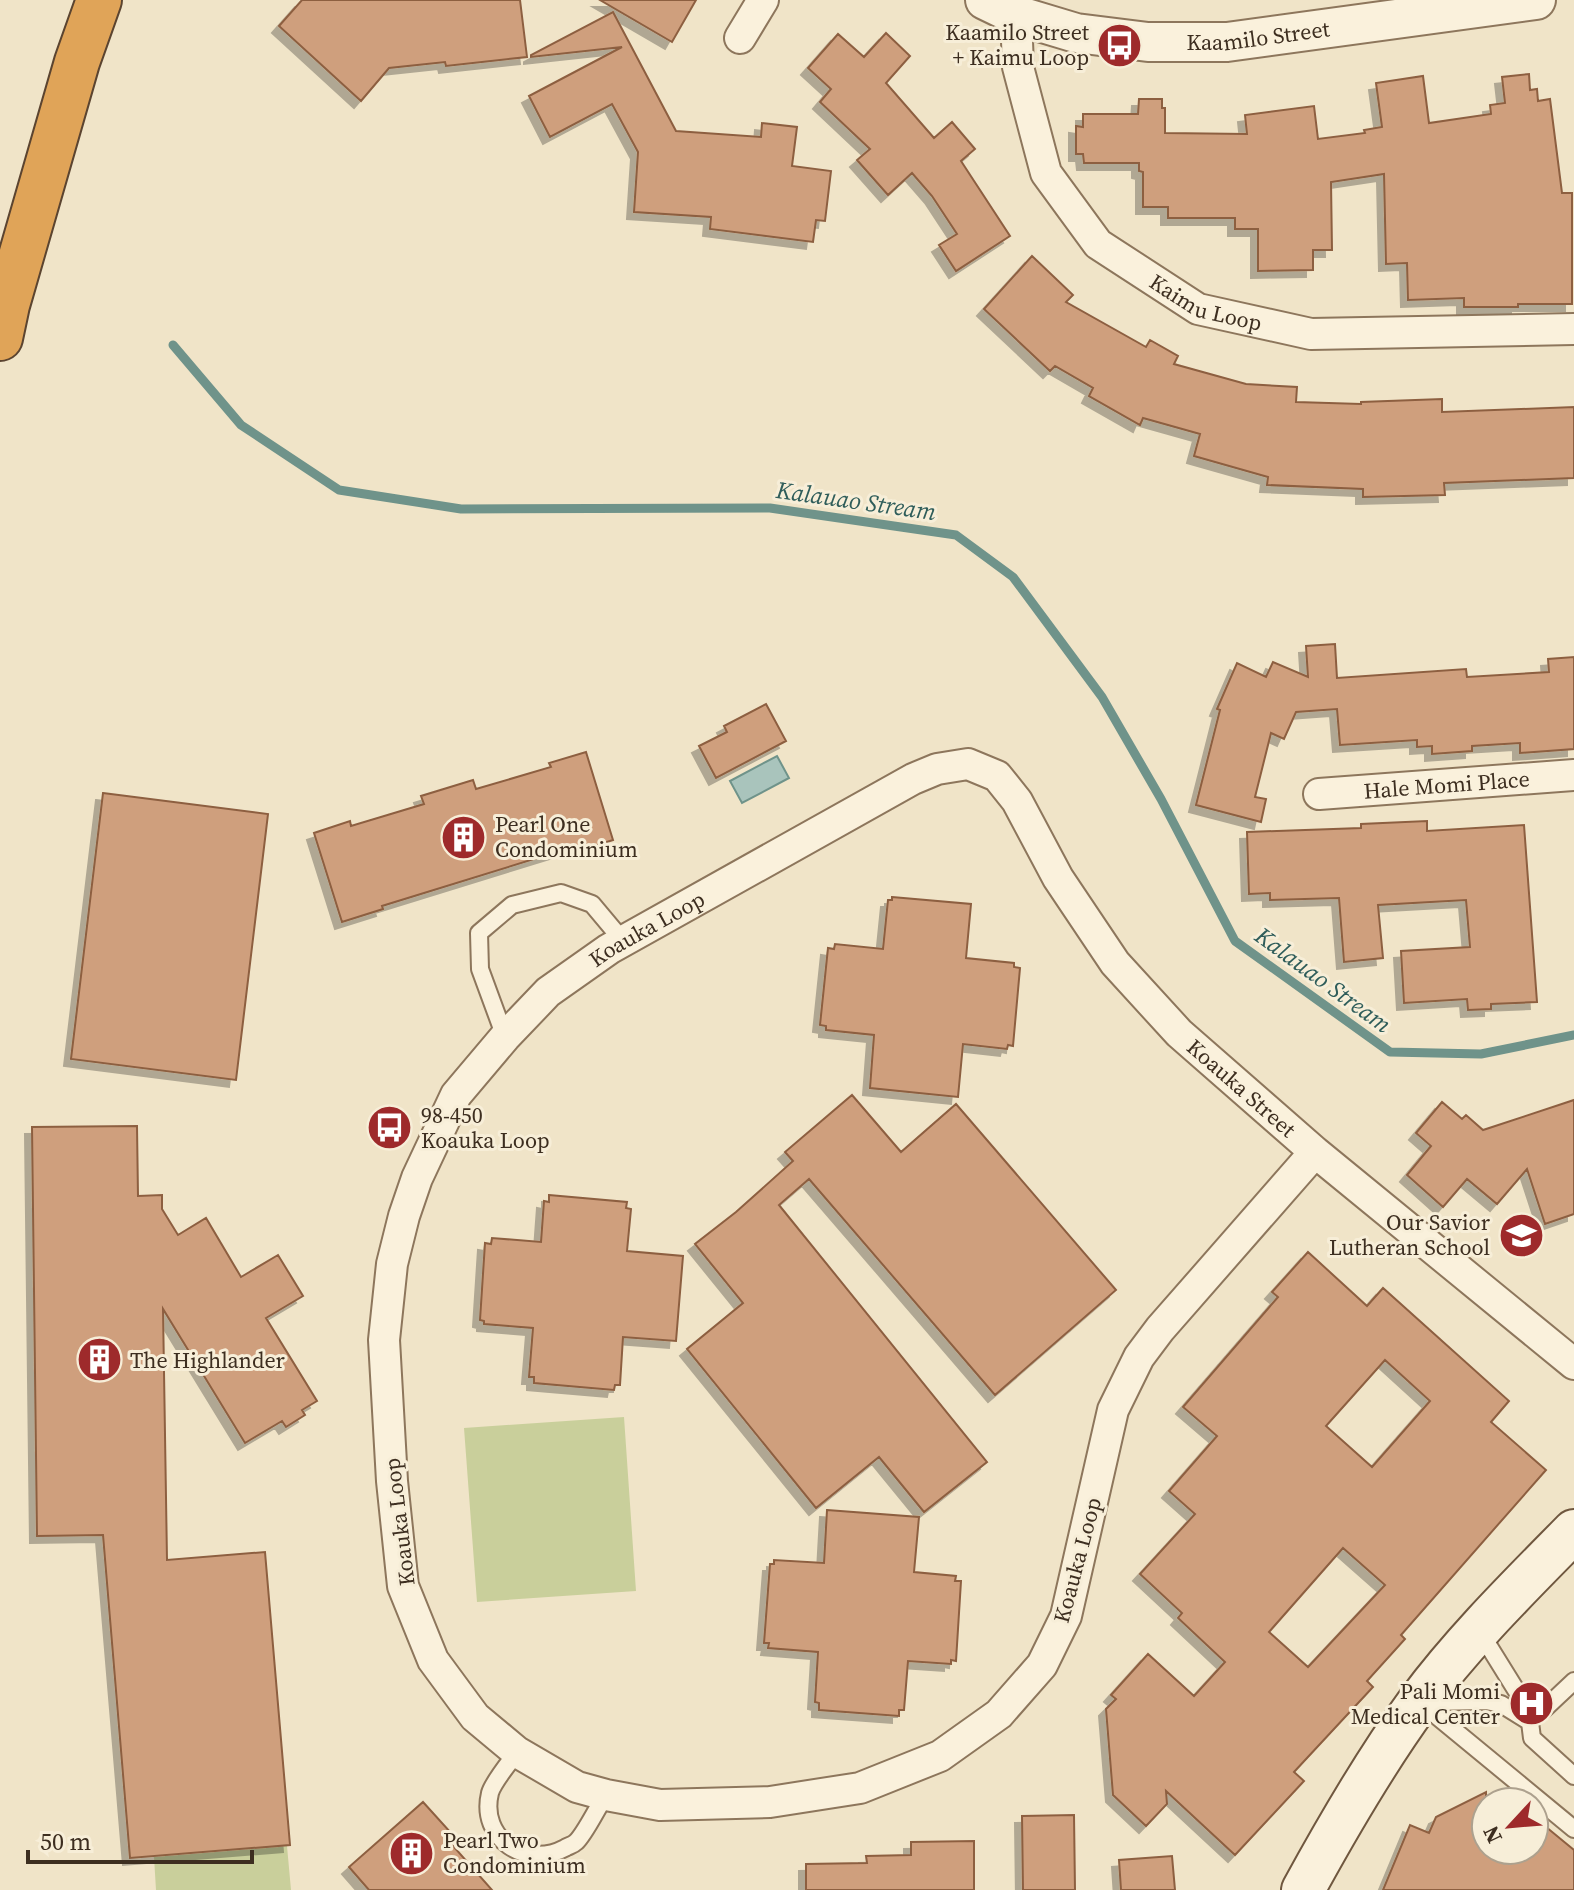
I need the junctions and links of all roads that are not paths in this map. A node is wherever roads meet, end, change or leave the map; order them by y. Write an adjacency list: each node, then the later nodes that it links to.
1 (99, 0): 7 (highway)
2 (763, 0): 5 (street)
3 (1536, 0): 4 (street, Kaamilo Street)
4 (1000, 7): 6 (street, Kaimu Loop)
5 (740, 38)
6 (1574, 329)
7 (0, 338)
8 (968, 764): 11 (street, Koauka Loop); 13 (street, Koauka Street)
9 (1574, 775): 10 (street, Hale Momi Place)
10 (1319, 794)
11 (623, 941): 12 (street, Koauka Loop); 12 (lane)
12 (505, 1037): 21 (street, Koauka Loop)
13 (1315, 1152): 14 (street, Koauka Street); 23 (street, Koauka Loop)
14 (1574, 1364)
15 (1574, 1531): 16 (main road)
16 (1478, 1629): 18 (main road); 19 (lane)
17 (1574, 1681): 19 (lane)
18 (1419, 1702): 20 (lane); 24 (lane); 25 (main road)
19 (1546, 1705): 20 (lane)
20 (1530, 1722): 22 (lane)
21 (517, 1752): 23 (street, Koauka Loop); 23 (lane)
22 (1574, 1776)
23 (606, 1795)
24 (1574, 1829)
25 (1303, 1890)

